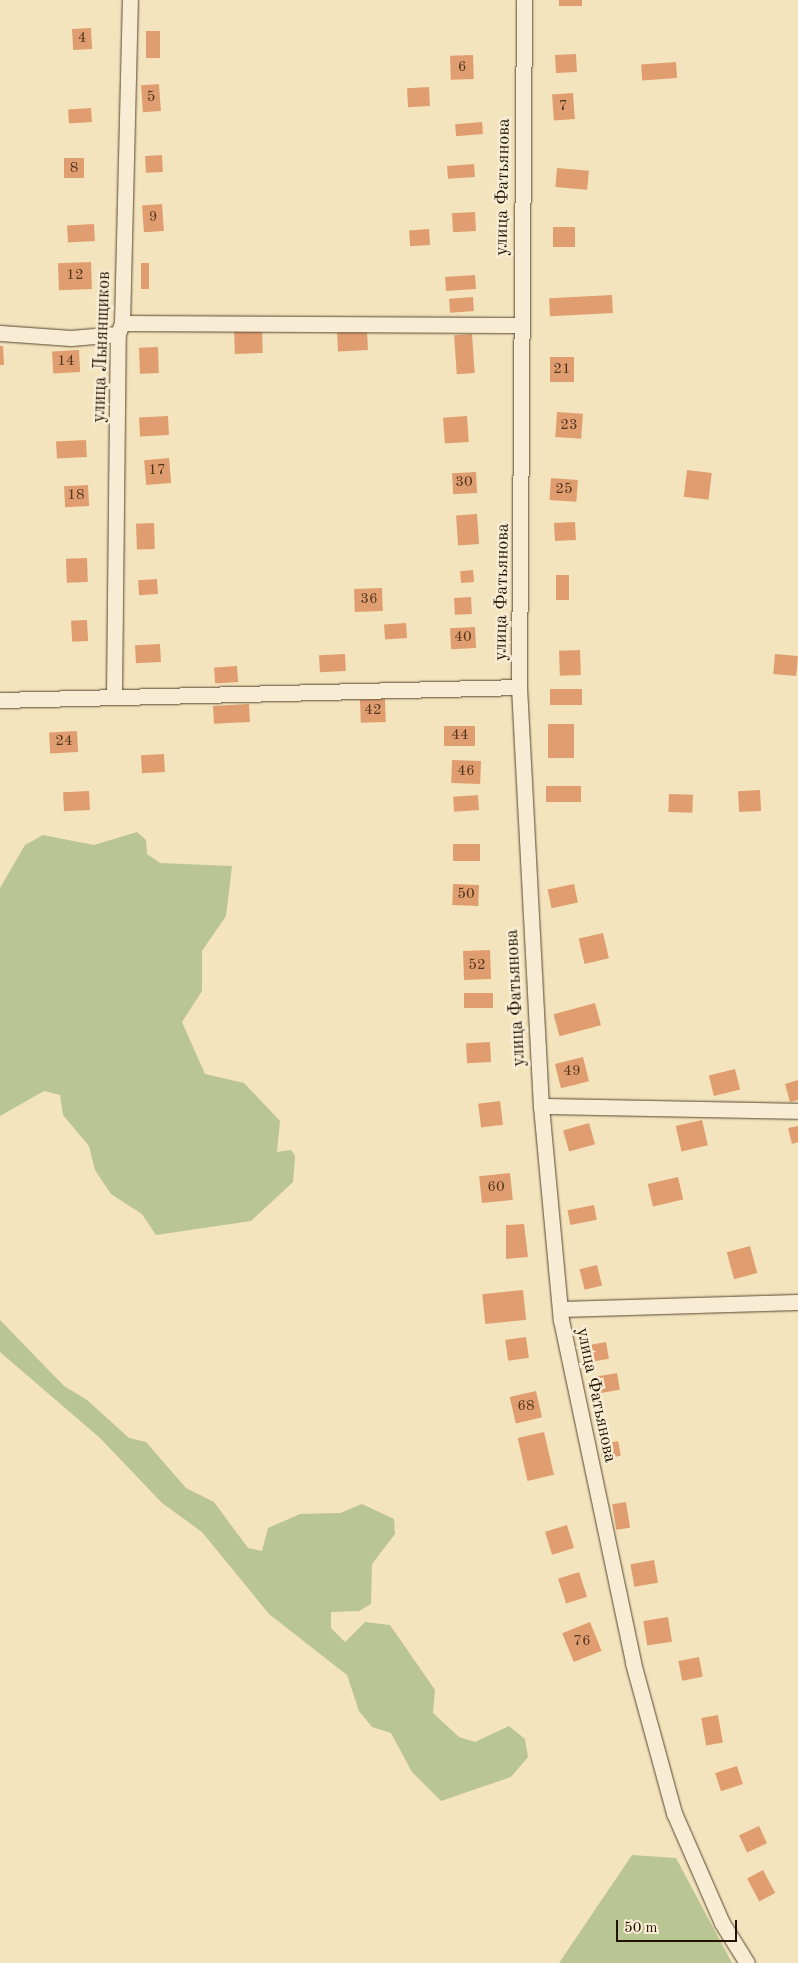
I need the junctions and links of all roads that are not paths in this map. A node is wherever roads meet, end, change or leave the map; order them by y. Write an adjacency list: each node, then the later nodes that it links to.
1 (130, 0): 4 (street, улица Льнянщиков)
2 (524, 0): 3 (street, улица Фатьянова)
3 (520, 325): 4 (street); 6 (street, улица Фатьянова)
4 (120, 328): 5 (street); 7 (street, улица Льнянщиков)
5 (0, 333)
6 (519, 687): 7 (street); 9 (street, улица Фатьянова)
7 (114, 696): 8 (street)
8 (0, 700)
9 (541, 1106): 10 (street); 12 (street, улица Фатьянова)
10 (798, 1112)
11 (798, 1302): 12 (street)
12 (560, 1309): 13 (street, улица Фатьянова)
13 (747, 1963)

